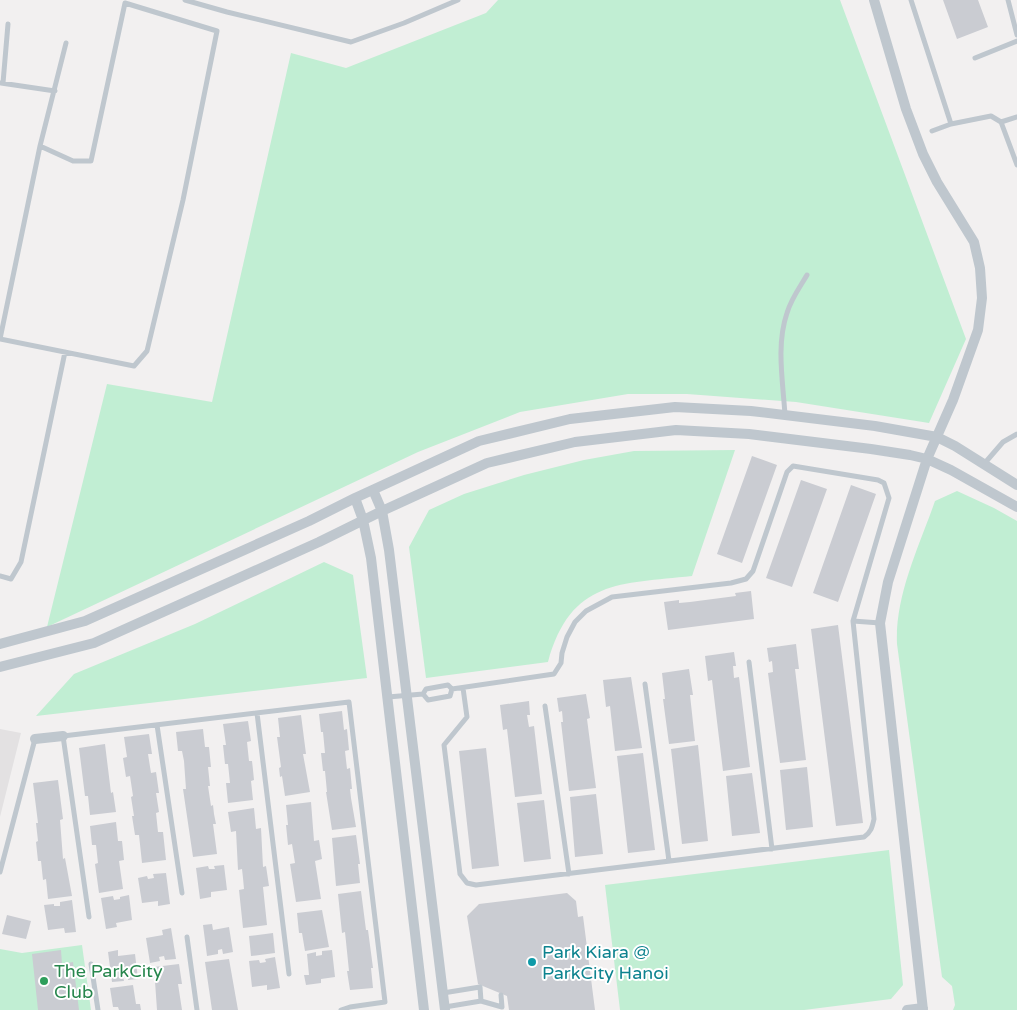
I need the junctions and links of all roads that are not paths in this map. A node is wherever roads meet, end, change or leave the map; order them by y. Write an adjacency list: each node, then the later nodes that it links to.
1 (185, 0): 2 (lane)
2 (458, 0)
3 (874, 0): 23 (street)
4 (911, 0): 15 (lane)
5 (1008, 0): 7 (lane)
6 (8, 24): 11 (lane)
7 (1017, 35)
8 (1017, 42): 10 (lane)
9 (66, 43): 12 (lane)
10 (975, 58)
11 (2, 83): 12 (lane)
12 (55, 91): 17 (lane)
13 (1017, 117): 14 (lane)
14 (1002, 122): 15 (lane); 18 (lane)
15 (951, 124): 16 (lane)
16 (932, 131)
17 (40, 146): 20 (lane); 20 (lane)
18 (1017, 166)
19 (807, 275): 21 (lane)
20 (64, 352): 32 (lane)
21 (785, 415): 23 (street); 27 (street)
22 (1017, 434): 25 (lane)
23 (937, 436): 24 (street); 25 (street)
24 (927, 459): 29 (street); 30 (street); 34 (street)
25 (984, 464): 26 (street)
26 (1017, 485)
27 (373, 490): 28 (street); 30 (street)
28 (355, 498): 31 (street); 35 (street)
29 (1017, 507)
30 (382, 511): 31 (street); 42 (street)
31 (363, 520): 37 (street); 43 (street)
32 (0, 576)
33 (853, 622): 34 (lane); 39 (lane); 49 (lane)
34 (880, 623): 63 (street)
35 (0, 644)
36 (749, 662): 49 (lane)
37 (4, 666)
38 (645, 684): 50 (lane)
39 (463, 688): 40 (lane); 52 (lane)
40 (452, 690): 41 (lane); 41 (lane)
41 (423, 694): 42 (lane)
42 (408, 695): 43 (lane); 58 (street)
43 (388, 697): 68 (street)
44 (545, 706): 52 (lane)
45 (257, 713): 46 (lane); 57 (lane); 61 (lane)
46 (157, 725): 47 (lane); 53 (lane)
47 (63, 736): 48 (street); 54 (lane)
48 (35, 739): 51 (lane)
49 (772, 849): 50 (lane)
50 (669, 861): 52 (lane)
51 (0, 872)
52 (569, 874)
53 (182, 893)
54 (88, 918)
55 (187, 937): 65 (lane)
56 (91, 964): 64 (lane)
57 (289, 974)
58 (443, 993): 60 (lane); 62 (street)
59 (501, 995): 60 (lane)
60 (481, 1001): 62 (lane)
61 (377, 1003): 66 (lane); 67 (lane)
62 (444, 1009)
63 (923, 1009): 69 (street)
64 (98, 1010)
65 (197, 1010)
66 (341, 1010)
67 (378, 1010)
68 (424, 1010)
69 (907, 1010)

